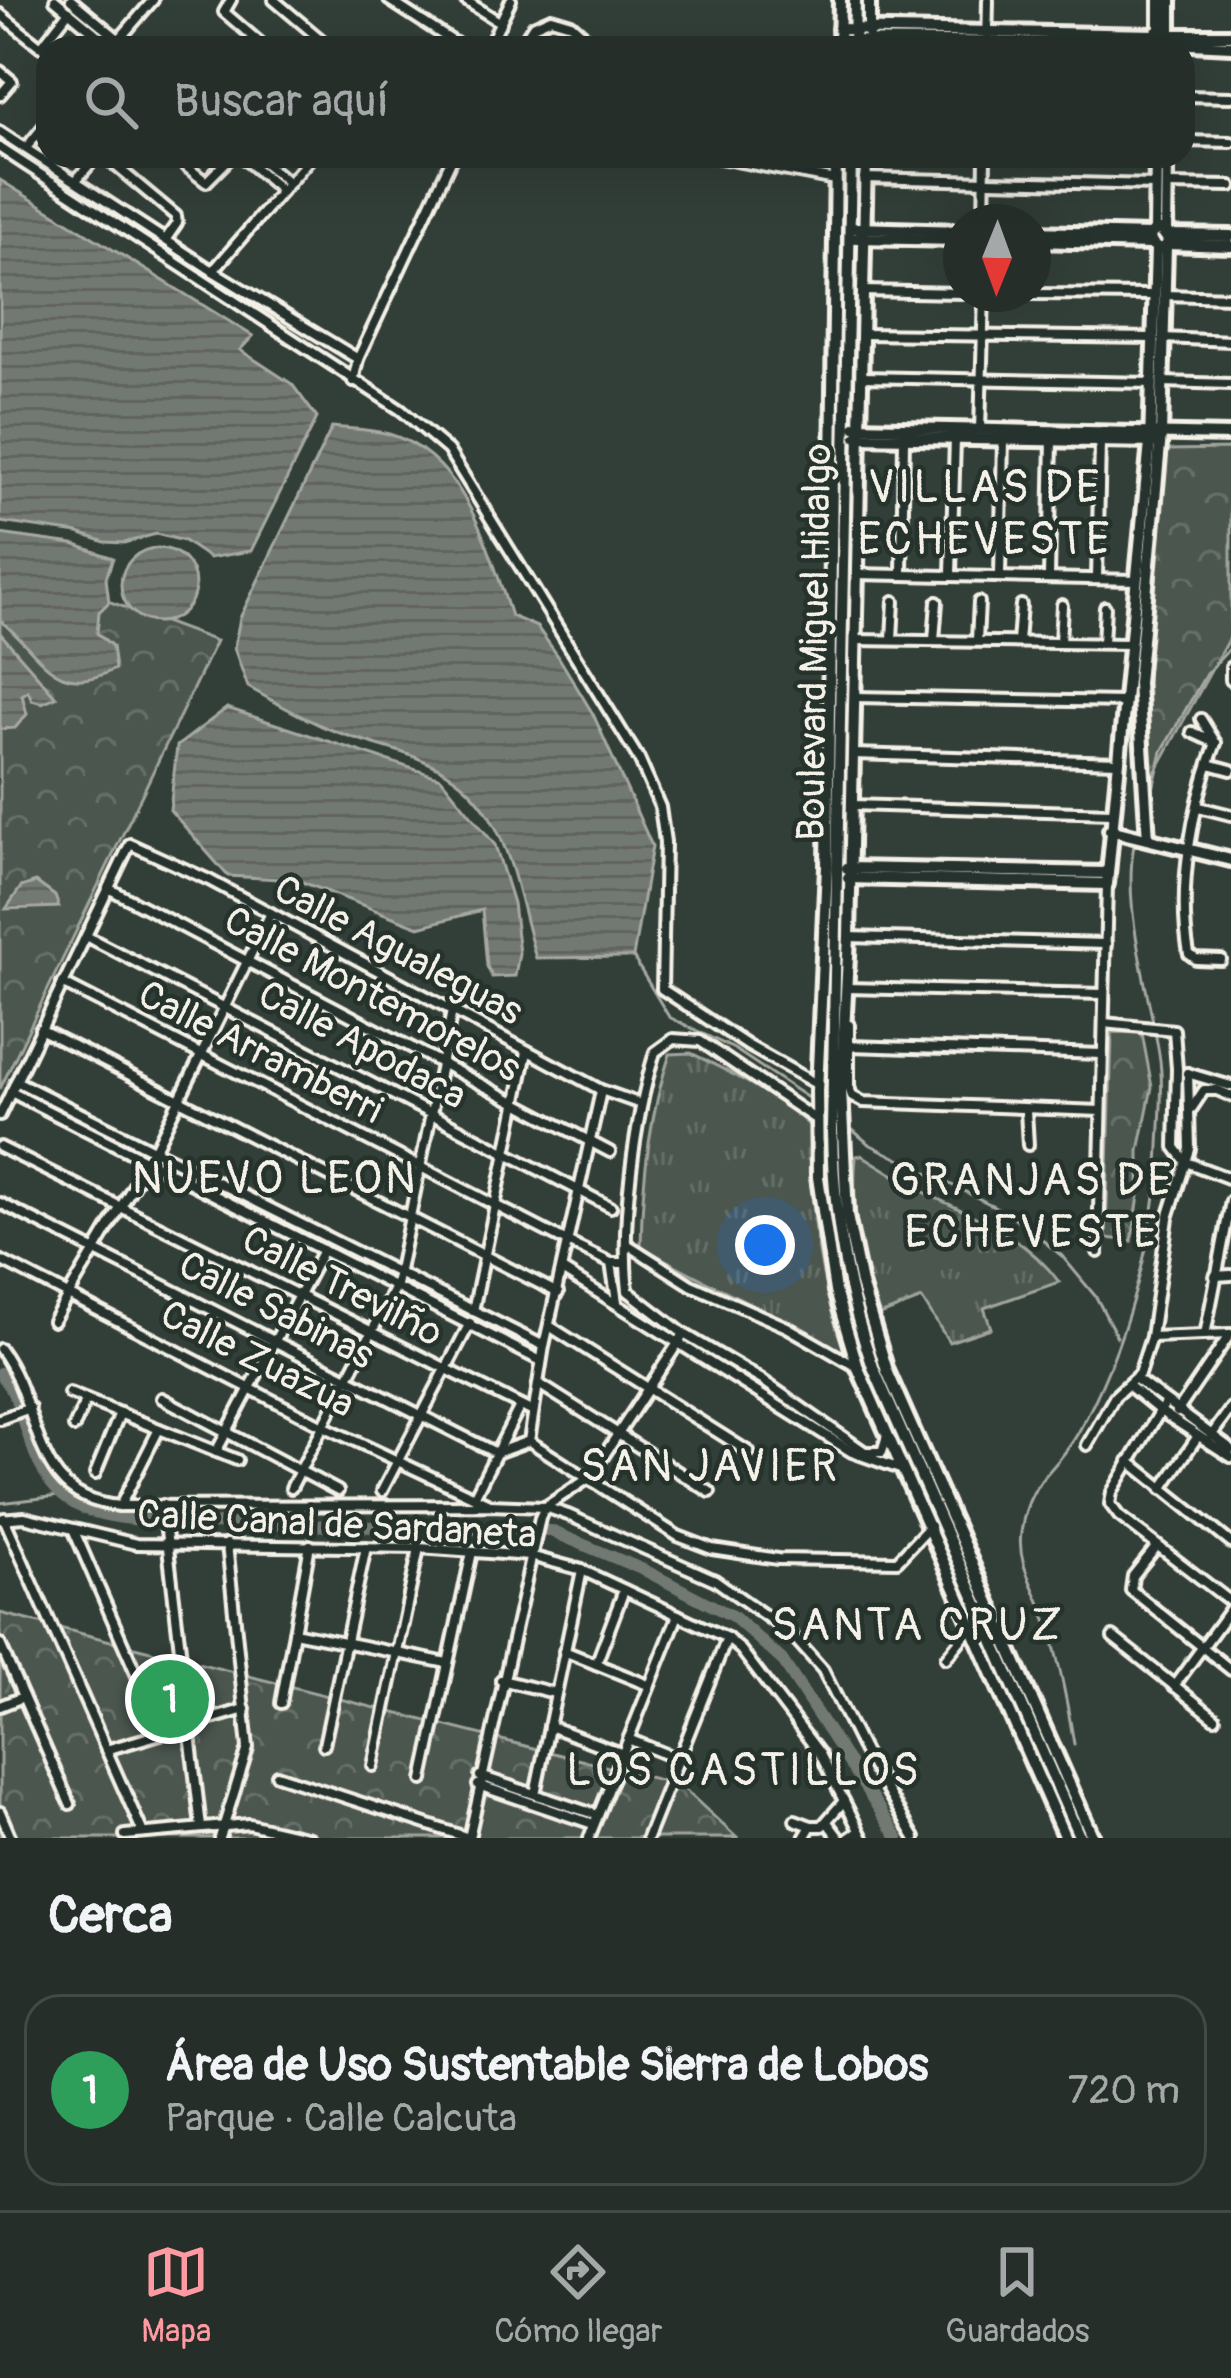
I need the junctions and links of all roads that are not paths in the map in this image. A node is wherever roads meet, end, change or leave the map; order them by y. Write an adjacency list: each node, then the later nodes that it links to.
1 (55, 0): 14 (street)
2 (153, 0): 20 (street)
3 (231, 0): 21 (street)
4 (274, 0): 22 (street)
5 (389, 0): 23 (street)
6 (465, 0): 16 (street)
7 (511, 0): 16 (street)
8 (840, 0): 27 (street)
9 (855, 0): 28 (street)
10 (869, 0): 29 (street)
11 (988, 0): 30 (street)
12 (1160, 0): 31 (street)
13 (1170, 0): 32 (street)
14 (74, 4): 18 (street); 19 (street)
15 (0, 14): 34 (street)
16 (500, 23): 24 (street)
17 (1231, 35): 33 (street)
18 (49, 36)
19 (104, 36)
20 (122, 36)
21 (252, 36)
22 (315, 36)
23 (444, 36)
24 (494, 36)
25 (527, 36): 26 (street)
26 (584, 36)
27 (839, 36)
28 (854, 36)
29 (869, 36)
30 (987, 36)
31 (1164, 36)
32 (1166, 36)
33 (1195, 38)
34 (36, 43)
35 (1195, 43): 36 (street)
36 (1231, 46)
37 (0, 71): 38 (street)
38 (0, 94)
39 (1195, 96): 40 (street)
40 (1231, 97)
41 (0, 132): 46 (street)
42 (36, 136): 46 (street)
43 (1195, 141): 44 (street)
44 (1231, 142)
45 (0, 148): 94 (street)
46 (26, 148): 47 (street)
47 (36, 154)
48 (59, 168): 66 (street)
49 (88, 168): 66 (street)
50 (113, 168): 77 (street)
51 (187, 168): 52 (street)
52 (224, 168)
53 (256, 168): 69 (street)
54 (268, 168): 69 (street)
55 (302, 168): 69 (street)
56 (447, 168): 91 (street)
57 (772, 168): 67 (street)
58 (836, 168): 67 (street, Boulevard Miguel Hidalgo)
59 (850, 168): 72 (street, Boulevard Miguel Hidalgo)
60 (865, 168): 64 (street, Boulevard Miguel Hidalgo)
61 (984, 168): 65 (street)
62 (1158, 168): 68 (street)
63 (1165, 168): 68 (street)
64 (864, 178): 65 (street); 73 (street, Boulevard Miguel Hidalgo)
65 (984, 178): 68 (street); 71 (street)
66 (77, 179): 77 (street)
67 (835, 180): 97 (street, Boulevard Miguel Hidalgo)
68 (1161, 185): 70 (street); 78 (street)
69 (286, 187): 80 (street)
70 (1231, 187)
71 (984, 204)
72 (848, 233): 73 (street); 98 (street, Boulevard Miguel Hidalgo)
73 (863, 233): 74 (street); 81 (street, Boulevard Miguel Hidalgo)
74 (943, 235)
75 (1231, 236): 78 (street)
76 (1051, 237): 78 (street)
77 (166, 239): 80 (street)
78 (1160, 240): 79 (street); 84 (street)
79 (1231, 246)
80 (213, 271): 91 (street)
81 (862, 291): 82 (street); 87 (street, Boulevard Miguel Hidalgo)
82 (943, 292)
83 (1051, 294): 84 (street)
84 (1158, 295): 85 (street); 89 (street)
85 (1231, 297)
86 (984, 312): 88 (street)
87 (862, 334): 88 (street); 92 (street, Boulevard Miguel Hidalgo)
88 (983, 337): 89 (street); 93 (street)
89 (1158, 338): 90 (street); 95 (street)
90 (1231, 340)
91 (358, 359): 94 (street)
92 (861, 376): 93 (street); 98 (street, Boulevard Miguel Hidalgo)
93 (982, 380): 95 (street); 99 (street)
94 (353, 381): 175 (street)
95 (1157, 383): 96 (street); 101 (street)
96 (1231, 384)
97 (834, 431): 98 (street); 151 (street, Boulevard Miguel Hidalgo)
98 (854, 432): 99 (street); 102 (street); 109 (street, Boulevard Miguel Hidalgo); 130 (street, Boulevard Miguel Hidalgo)
99 (980, 435): 101 (street); 103 (street); 104 (street)
100 (1231, 435): 101 (street)
101 (1158, 437): 106 (street); 113 (street); 145 (street)
102 (904, 438): 103 (street); 107 (street)
103 (955, 439): 108 (street)
104 (1003, 440): 105 (street); 110 (street)
105 (1052, 441): 106 (street); 111 (street)
106 (1100, 442): 112 (street)
107 (902, 573): 108 (street); 109 (street)
108 (951, 573): 110 (street)
109 (856, 574): 120 (street, Boulevard Miguel Hidalgo)
110 (1000, 574): 111 (street)
111 (1049, 576): 112 (street)
112 (1097, 578): 113 (street)
113 (1137, 580): 128 (street)
114 (894, 601): 121 (street)
115 (937, 602): 123 (street)
116 (979, 602): 124 (street)
117 (1021, 605): 125 (street)
118 (1062, 605): 126 (street)
119 (1105, 607): 127 (street)
120 (855, 613): 122 (street, Boulevard Miguel Hidalgo); 130 (street)
121 (892, 639): 122 (street); 123 (street)
122 (855, 640): 132 (street, Boulevard Miguel Hidalgo)
123 (934, 640): 124 (street)
124 (977, 640): 125 (street)
125 (1018, 642): 126 (street)
126 (1060, 643): 127 (street)
127 (1102, 643): 128 (street)
128 (1130, 644): 133 (street)
129 (1231, 668): 131 (street)
130 (842, 678): 151 (street, Boulevard Miguel Hidalgo)
131 (1231, 680)
132 (853, 697): 133 (street); 137 (street, Boulevard Miguel Hidalgo)
133 (1124, 702): 138 (street)
134 (1201, 719): 136 (street)
135 (1192, 732): 136 (street)
136 (1215, 742): 139 (street)
137 (853, 754): 138 (street); 141 (street, Boulevard Miguel Hidalgo)
138 (1118, 762): 143 (street)
139 (1211, 764): 140 (street); 142 (street)
140 (1231, 770)
141 (852, 805): 143 (street); 151 (street, Boulevard Miguel Hidalgo)
142 (1199, 807): 144 (street); 149 (street)
143 (1112, 813): 146 (street)
144 (1231, 815)
145 (1148, 820): 147 (street); 148 (street)
146 (1110, 830): 147 (street); 152 (street)
147 (1144, 838): 148 (street)
148 (1168, 844): 149 (street)
149 (1190, 849): 150 (street); 158 (street)
150 (1231, 860)
151 (838, 873): 152 (street); 156 (street, Boulevard Miguel Hidalgo); 167 (street, Boulevard Miguel Hidalgo); 175 (street, Boulevard Miguel Hidalgo)
152 (1107, 878): 157 (street)
153 (108, 888): 154 (street, Calle Agualeguas); 155 (street); 159 (street, Calle Montemorelos)
154 (271, 914): 159 (street); 164 (street, Calle Agualeguas)
155 (86, 936): 160 (street); 163 (street, Calle Apodaca)
156 (849, 937): 157 (street); 161 (street, Boulevard Miguel Hidalgo)
157 (1106, 944): 162 (street)
158 (1221, 960)
159 (249, 961): 163 (street); 171 (street, Calle Montemorelos)
160 (62, 982): 166 (street); 169 (street, Calle Arramberri)
161 (845, 988): 162 (street); 167 (street, Boulevard Miguel Hidalgo)
162 (1104, 994): 165 (street)
163 (226, 1006): 169 (street); 186 (street, Calle Apodaca)
164 (452, 1011): 168 (street, Calle Agualeguas); 171 (street)
165 (1104, 1023): 170 (street); 172 (street)
166 (40, 1029): 173 (street); 179 (street)
167 (842, 1039): 170 (street); 183 (street); 285 (street, Boulevard Miguel Hidalgo)
168 (527, 1052): 176 (street, Calle Agualeguas); 180 (street)
169 (203, 1054): 179 (street); 195 (street, Calle Arramberri)
170 (1102, 1054): 184 (street)
171 (443, 1064): 180 (street, Calle Montemorelos); 186 (street)
172 (1182, 1071): 174 (street); 182 (street); 194 (street)
173 (16, 1081): 177 (street); 193 (street)
174 (1231, 1086)
175 (818, 1088): 187 (street, Boulevard Miguel Hidalgo)
176 (602, 1090): 181 (street, Calle Agualeguas); 188 (street)
177 (11, 1092): 185 (street); 193 (street)
178 (1231, 1096): 182 (street)
179 (181, 1100): 193 (street); 203 (street)
180 (517, 1102): 188 (street, Calle Montemorelos); 192 (street)
181 (641, 1105): 187 (street); 205 (street)
182 (1191, 1109): 194 (street)
183 (1026, 1110): 184 (street); 189 (street)
184 (1101, 1111): 208 (street)
185 (0, 1115)
186 (432, 1115): 192 (street, Calle Apodaca); 195 (street)
187 (818, 1116): 235 (street, Boulevard Miguel Hidalgo)
188 (591, 1142): 191 (street, Calle Montemorelos); 197 (street)
189 (1028, 1145)
190 (0, 1147): 200 (street, Calle Trevilño)
191 (610, 1152)
192 (506, 1153): 197 (street, Calle Apodaca); 201 (street)
193 (151, 1155): 200 (street); 207 (street); 214 (street)
194 (1186, 1162): 196 (street); 229 (street)
195 (422, 1167): 201 (street, Calle Arramberri); 203 (street)
196 (1231, 1179)
197 (579, 1192): 202 (street, Calle Apodaca); 204 (street)
198 (1231, 1201): 216 (street)
199 (0, 1203): 206 (street, Calle Sabinas)
200 (120, 1205): 206 (street); 220 (street, Calle Trevilño)
201 (496, 1205): 204 (street, Calle Arramberri); 209 (street)
202 (610, 1207)
203 (411, 1218): 209 (street); 214 (street)
204 (567, 1242): 212 (street, Calle Arramberri); 213 (street)
205 (627, 1244): 211 (street); 235 (street)
206 (94, 1250): 219 (street); 231 (street, Calle Sabinas)
207 (323, 1250): 217 (street); 220 (street)
208 (1098, 1252)
209 (484, 1255): 218 (street); 222 (street)
210 (0, 1261): 219 (street, Calle Zuazua)
211 (626, 1263): 212 (street); 230 (street)
212 (611, 1264): 221 (street)
213 (562, 1270): 218 (street); 221 (street)
214 (398, 1274): 217 (street); 222 (street)
215 (1231, 1275): 216 (street)
216 (1215, 1276): 228 (street)
217 (396, 1285): 224 (street); 226 (street)
218 (557, 1293): 225 (street)
219 (68, 1294): 223 (street); 240 (street, Calle Zuazua)
220 (297, 1296): 226 (street, Calle Trevilño); 231 (street)
221 (617, 1303): 230 (street)
222 (473, 1311): 232 (street)
223 (53, 1321)
224 (470, 1323): 234 (street); 236 (street)
225 (550, 1328): 232 (street); 241 (street)
226 (371, 1334): 236 (street, Calle Trevilño); 237 (street)
227 (1230, 1334): 228 (street); 250 (street)
228 (1204, 1335): 229 (street)
229 (1151, 1337): 238 (street)
230 (682, 1338): 241 (street); 259 (street); 273 (street)
231 (273, 1341): 237 (street, Calle Sabinas); 240 (street)
232 (544, 1346): 234 (street)
233 (0, 1349): 248 (street)
234 (541, 1361): 239 (street)
235 (858, 1368): 259 (street, Boulevard Miguel Hidalgo)
236 (446, 1371): 245 (street, Calle Trevilño); 252 (street)
237 (347, 1379): 252 (street, Calle Sabinas); 254 (street)
238 (1132, 1382): 246 (street); 263 (street)
239 (539, 1384): 249 (street); 258 (street)
240 (249, 1387): 254 (street, Calle Zuazua); 257 (street)
241 (649, 1388): 258 (street); 265 (street)
242 (69, 1394): 244 (street)
243 (162, 1398): 257 (street)
244 (86, 1400): 251 (street); 255 (street)
245 (520, 1406): 249 (street, Calle Trevilño); 266 (street)
246 (1162, 1407): 250 (street); 260 (street); 269 (street)
247 (1231, 1408): 261 (street)
248 (28, 1410): 253 (street); 282 (street)
249 (531, 1411): 262 (street)
250 (1177, 1412): 261 (street)
251 (120, 1413): 256 (street); 272 (street)
252 (422, 1416): 266 (street, Calle Sabinas); 270 (street)
253 (1, 1418)
254 (323, 1426): 270 (street, Calle Zuazua); 271 (street)
255 (74, 1427)
256 (159, 1429): 264 (street); 282 (street)
257 (226, 1431): 264 (street); 271 (street)
258 (620, 1434): 274 (street); 279 (street)
259 (887, 1435): 273 (street, Boulevard Miguel Hidalgo)
260 (1198, 1436): 267 (street); 276 (street)
261 (1211, 1436): 267 (street)
262 (529, 1441): 266 (street); 274 (street)
263 (1087, 1445)
264 (216, 1452): 268 (street)
265 (749, 1452)
266 (496, 1453): 280 (street)
267 (1231, 1453)
268 (237, 1460)
269 (1129, 1461): 276 (street); 293 (street)
270 (398, 1462): 278 (street); 280 (street, Calle Zuazua)
271 (300, 1471): 275 (street); 277 (street)
272 (95, 1474)
273 (905, 1474): 285 (street, Boulevard Miguel Hidalgo)
274 (589, 1478): 283 (street); 285 (street)
275 (291, 1488)
276 (1162, 1489): 289 (street)
277 (338, 1491)
278 (382, 1491)
279 (710, 1492)
280 (474, 1497): 281 (street, Calle Zuazua)
281 (490, 1505): 283 (street); 284 (street)
282 (120, 1506): 284 (street)
283 (545, 1507): 296 (street); 350 (street)
284 (163, 1509): 288 (street)
285 (941, 1518): 301 (street); 302 (street); 319 (street)
286 (2, 1519): 287 (street, Calle Canal de Sardaneta); 330 (street)
287 (74, 1531): 288 (street, Calle Canal de Sardaneta); 327 (street)
288 (165, 1540): 290 (street, Calle Canal de Sardaneta); 325 (street)
289 (1231, 1543)
290 (227, 1544): 291 (street, Calle Canal de Sardaneta); 323 (street)
291 (310, 1545): 292 (street, Calle Canal de Sardaneta); 303 (street)
292 (366, 1546): 294 (street, Calle Canal de Sardaneta); 306 (street)
293 (1157, 1546): 299 (street); 308 (street)
294 (419, 1548): 295 (street, Calle Canal de Sardaneta); 310 (street)
295 (472, 1552): 296 (street, Calle Canal de Sardaneta); 312 (street)
296 (530, 1556): 297 (street, Calle Canal de Sardaneta); 315 (street)
297 (582, 1570): 298 (street, Calle Canal de Sardaneta); 309 (street)
298 (624, 1590): 300 (street, Calle Canal de Sardaneta); 313 (street)
299 (1231, 1605): 308 (street)
300 (678, 1615): 305 (street, Calle Canal de Sardaneta); 316 (street)
301 (972, 1625): 311 (street); 360 (street)
302 (988, 1631): 319 (street); 361 (street)
303 (294, 1632): 306 (street); 321 (street)
304 (1113, 1637): 317 (street)
305 (727, 1638): 332 (street); 338 (street)
306 (345, 1643): 310 (street); 329 (street)
307 (0, 1644): 320 (street)
308 (1202, 1647): 314 (street); 317 (street)
309 (564, 1652): 313 (street); 318 (street)
310 (397, 1654): 312 (street); 333 (street)
311 (946, 1658)
312 (447, 1663): 335 (street)
313 (596, 1664): 316 (street)
314 (1231, 1670)
315 (501, 1680): 318 (street); 336 (street)
316 (648, 1685): 328 (street)
317 (1174, 1686): 324 (street)
318 (556, 1693): 326 (street)
319 (1030, 1693): 362 (street)
320 (23, 1697): 322 (street); 339 (street)
321 (281, 1702)
322 (0, 1706)
323 (245, 1709): 325 (street); 344 (street)
324 (1215, 1718)
325 (189, 1724): 327 (street); 346 (street)
326 (549, 1726): 331 (street); 337 (street)
327 (162, 1732): 330 (street)
328 (628, 1738): 331 (street); 332 (street)
329 (324, 1745)
330 (106, 1750): 347 (street)
331 (622, 1754): 341 (street)
332 (678, 1759): 356 (street)
333 (373, 1766)
334 (277, 1775): 354 (street)
335 (423, 1780)
336 (479, 1780): 337 (street); 341 (street); 354 (street)
337 (535, 1794): 341 (street)
338 (844, 1802): 343 (street); 349 (street)
339 (70, 1804)
340 (1, 1816): 351 (street)
341 (595, 1820): 355 (street)
342 (795, 1820): 345 (street)
343 (827, 1822): 345 (street); 358 (street)
344 (223, 1826): 346 (street); 352 (street); 353 (street)
345 (812, 1826): 357 (street)
346 (201, 1827): 347 (street)
347 (143, 1833): 348 (street)
348 (125, 1834)
349 (861, 1834): 359 (street)
350 (912, 1837)
351 (11, 1838)
352 (220, 1838)
353 (309, 1838)
354 (469, 1838)
355 (589, 1838)
356 (647, 1838)
357 (805, 1838)
358 (839, 1838)
359 (849, 1838)
360 (1065, 1838)
361 (1080, 1838)
362 (1093, 1838)

